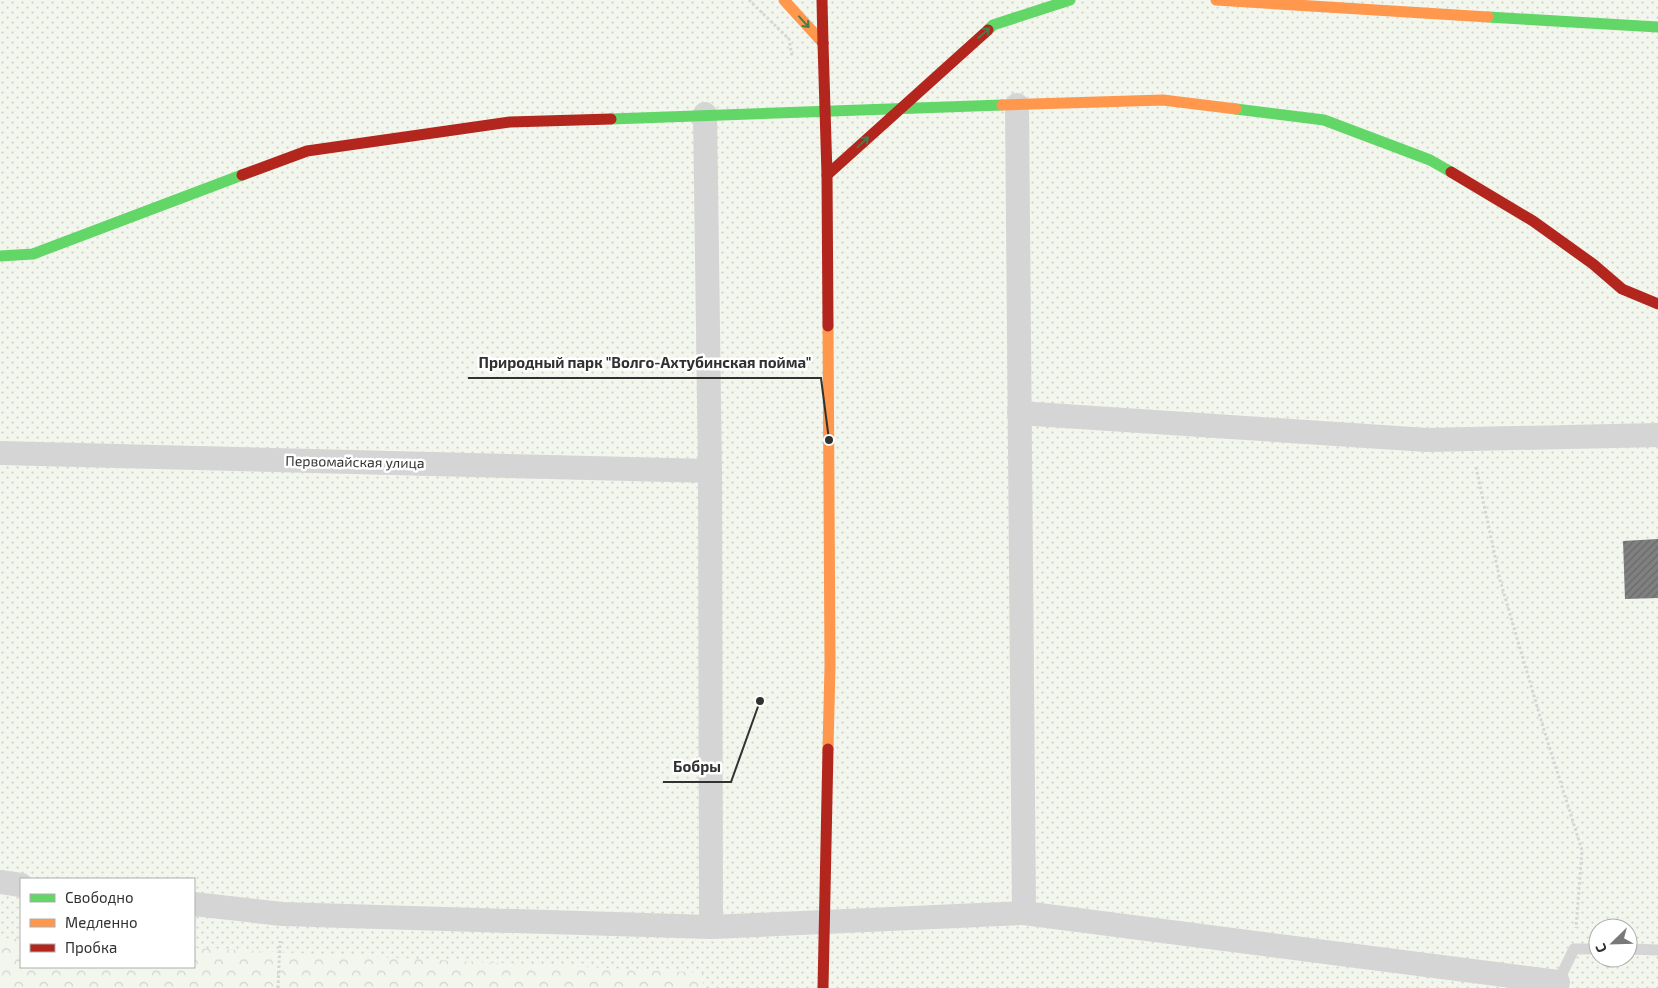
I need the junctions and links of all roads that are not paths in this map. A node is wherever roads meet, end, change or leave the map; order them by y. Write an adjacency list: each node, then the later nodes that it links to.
1 (784, 0): 6 (main road, one-way to 6)
2 (822, 0): 6 (main road)
3 (1070, 0): 9 (main road, one-way to 3, bridge)
4 (1216, 0): 5 (main road)
5 (1658, 27)
6 (823, 44): 9 (main road, bridge)
7 (1017, 105): 8 (main road); 11 (main road); 12 (street)
8 (705, 114): 10 (main road); 15 (street)
9 (827, 175): 25 (main road, bridge)
10 (0, 256)
11 (1658, 304)
12 (1019, 413): 13 (street); 19 (street)
13 (1658, 434)
14 (0, 453): 15 (street, Первомайская улица)
15 (710, 472): 20 (street)
16 (0, 882): 17 (street)
17 (20, 885)
18 (195, 904): 20 (street)
19 (1024, 913): 20 (street); 24 (street)
20 (711, 928)
21 (1588, 949): 24 (lane)
22 (1638, 949): 23 (lane)
23 (1658, 950)
24 (1557, 985)
25 (823, 988)

